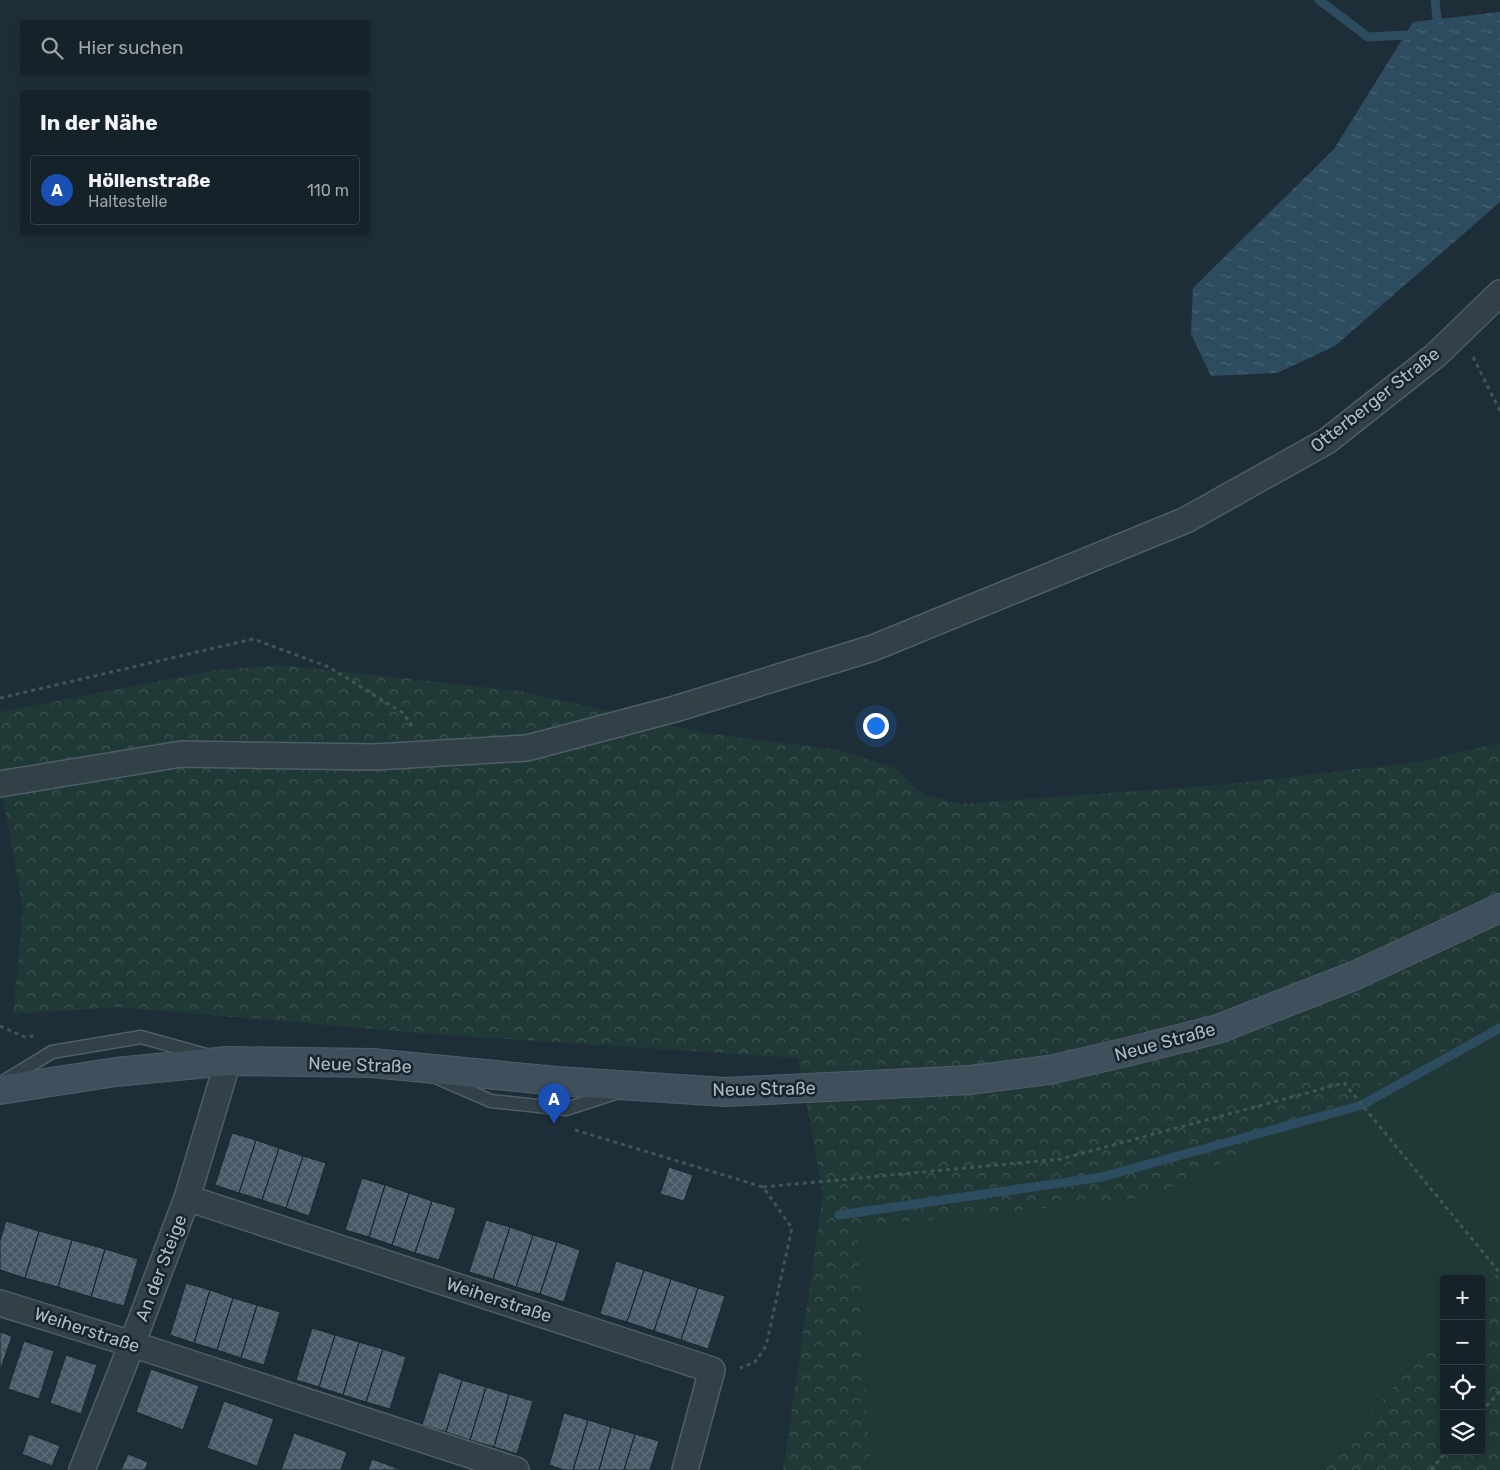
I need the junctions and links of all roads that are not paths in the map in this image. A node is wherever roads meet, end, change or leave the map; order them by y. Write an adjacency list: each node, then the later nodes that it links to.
1 (1500, 293): 2 (street, Otterberger Straße)
2 (0, 784)
3 (1500, 908): 4 (main road, Neue Straße)
4 (228, 1061): 5 (lane); 6 (main road, Neue Straße); 7 (street, An der Steige)
5 (0, 1083)
6 (0, 1090)
7 (187, 1198): 9 (street, An der Steige); 13 (street, Weiherstraße)
8 (0, 1303): 9 (street, Weiherstraße)
9 (132, 1344): 10 (street, Weiherstraße); 11 (street, An der Steige)
10 (488, 1466): 12 (street, Weiherstraße)
11 (82, 1470)
12 (516, 1470)
13 (685, 1470)

